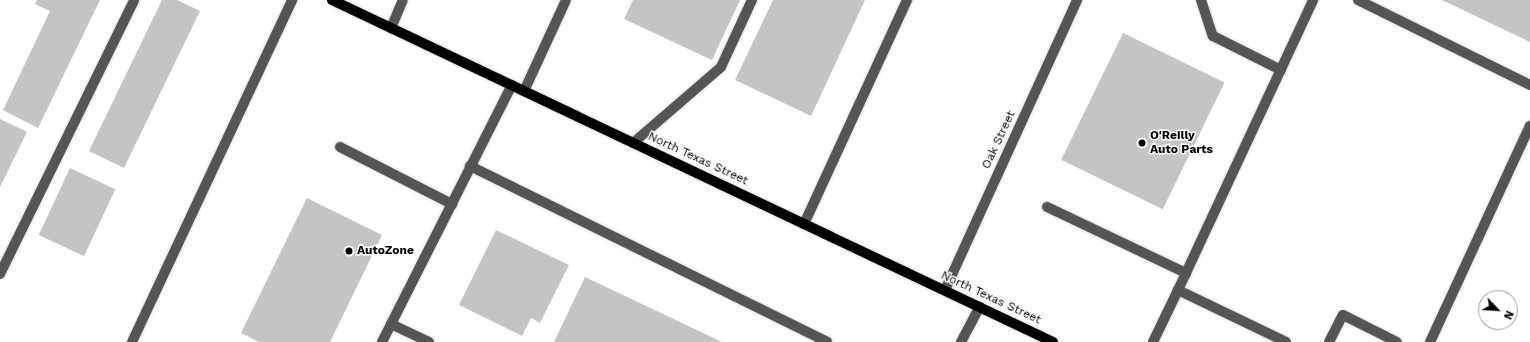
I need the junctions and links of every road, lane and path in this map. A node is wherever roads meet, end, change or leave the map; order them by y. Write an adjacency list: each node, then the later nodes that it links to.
1 (134, 0): 25 (street)
2 (292, 0): 30 (street)
3 (332, 0): 12 (main road, North Texas Street)
4 (403, 0): 12 (street)
5 (566, 0): 16 (street)
6 (752, 0): 18 (street)
7 (907, 0): 23 (street)
8 (1077, 0): 26 (street, Oak Street)
9 (1201, 0): 13 (street)
10 (1313, 0): 13 (street)
11 (1358, 0): 15 (street)
12 (391, 28): 14 (main road, North Texas Street)
13 (1281, 70): 24 (street)
14 (512, 85): 16 (main road, North Texas Street); 20 (street)
15 (1530, 85)
16 (524, 91): 18 (main road, North Texas Street)
17 (1530, 126): 40 (street)
18 (633, 143): 23 (main road, North Texas Street)
19 (340, 147): 21 (street)
20 (470, 166): 21 (street); 33 (street)
21 (452, 204): 29 (street)
22 (1047, 207): 24 (street)
23 (804, 224): 26 (main road, North Texas Street)
24 (1186, 273): 27 (street)
25 (0, 274)
26 (945, 290): 28 (main road, North Texas Street)
27 (1178, 290): 36 (street); 37 (street)
28 (980, 307): 34 (street); 35 (main road, North Texas Street)
29 (392, 324): 31 (street); 32 (street)
30 (132, 342)
31 (382, 342)
32 (429, 342)
33 (827, 342)
34 (961, 342)
35 (1053, 342)
36 (1153, 342)
37 (1286, 342)
38 (1329, 342): 39 (street)
39 (1397, 342)
40 (1430, 342)

